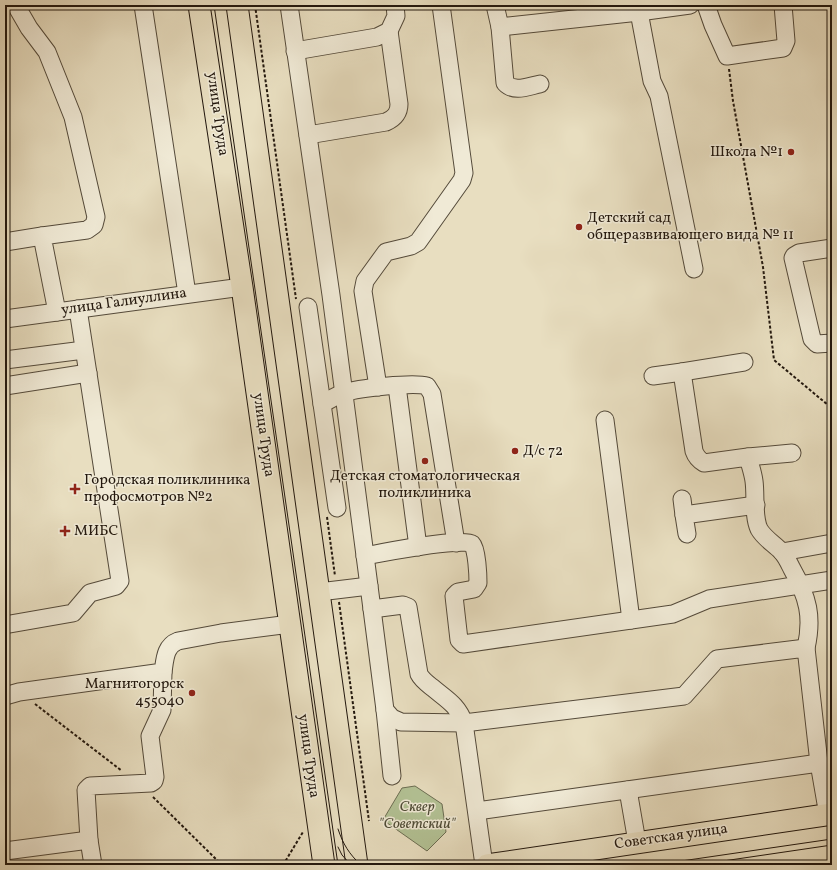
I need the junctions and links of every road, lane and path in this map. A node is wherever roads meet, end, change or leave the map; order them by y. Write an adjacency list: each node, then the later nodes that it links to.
1 (18, 5): 19 (street)
2 (143, 5): 24 (street)
3 (200, 5): 23 (main road, улица Труда)
4 (237, 5): 56 (main road)
5 (289, 5): 15 (street)
6 (394, 5): 14 (street)
7 (441, 5): 38 (street)
8 (496, 5): 13 (street)
9 (690, 5): 12 (street)
10 (706, 5): 16 (street)
11 (783, 5): 16 (street)
12 (639, 12): 13 (street); 22 (street)
13 (500, 27): 17 (street)
14 (389, 31): 15 (street); 18 (street)
15 (295, 51): 18 (street)
16 (727, 56): 41 (path)
17 (540, 84)
18 (308, 135): 39 (street)
19 (42, 236): 20 (street); 27 (street)
20 (5, 242)
21 (832, 248): 29 (street)
22 (694, 269)
23 (242, 287): 24 (street, улица Галиуллина); 60 (main road, улица Труда)
24 (187, 294): 26 (street, улица Галиуллина)
25 (308, 307): 40 (street)
26 (78, 309): 27 (street, улица Галиуллина); 30 (street)
27 (57, 312): 28 (street, улица Галиуллина)
28 (5, 319)
29 (832, 343)
30 (84, 350): 31 (street); 34 (street)
31 (5, 360)
32 (744, 362): 33 (street)
33 (682, 372): 35 (street); 44 (street)
34 (88, 373): 36 (street); 59 (street)
35 (654, 376)
36 (5, 386)
37 (396, 386): 38 (street); 48 (street); 50 (street)
38 (378, 387): 39 (street)
39 (344, 393): 40 (street); 52 (street)
40 (322, 404): 46 (street)
41 (832, 411)
42 (605, 420): 58 (street)
43 (792, 453): 44 (street)
44 (748, 457): 45 (street)
45 (756, 505): 47 (street); 51 (street)
46 (337, 508)
47 (687, 534)
48 (456, 543): 50 (street); 58 (street)
49 (832, 543): 51 (street)
50 (418, 547): 52 (street)
51 (782, 552): 54 (street)
52 (365, 556): 55 (street)
53 (832, 580): 54 (street)
54 (802, 585): 58 (street); 61 (street)
55 (369, 586): 56 (street); 57 (street)
56 (319, 592): 78 (main road)
57 (372, 609): 64 (street); 65 (street)
58 (631, 620)
59 (5, 624)
60 (290, 624): 62 (street); 77 (main road, улица Труда)
61 (806, 648): 65 (street); 66 (street)
62 (163, 672): 63 (street); 72 (street)
63 (5, 696)
64 (385, 710): 65 (street); 67 (street)
65 (464, 723): 69 (street)
66 (819, 763): 68 (street); 70 (street)
67 (392, 776)
68 (628, 790): 69 (street); 73 (street)
69 (477, 812): 79 (street)
70 (830, 814): 73 (main road, Советская улица)
71 (303, 831): 76 (path)
72 (89, 840): 74 (street); 75 (street)
73 (637, 842): 80 (main road, Советская улица)
74 (5, 852)
75 (93, 865)
76 (283, 865)
77 (324, 865)
78 (357, 865)
79 (484, 865)
80 (487, 865)

